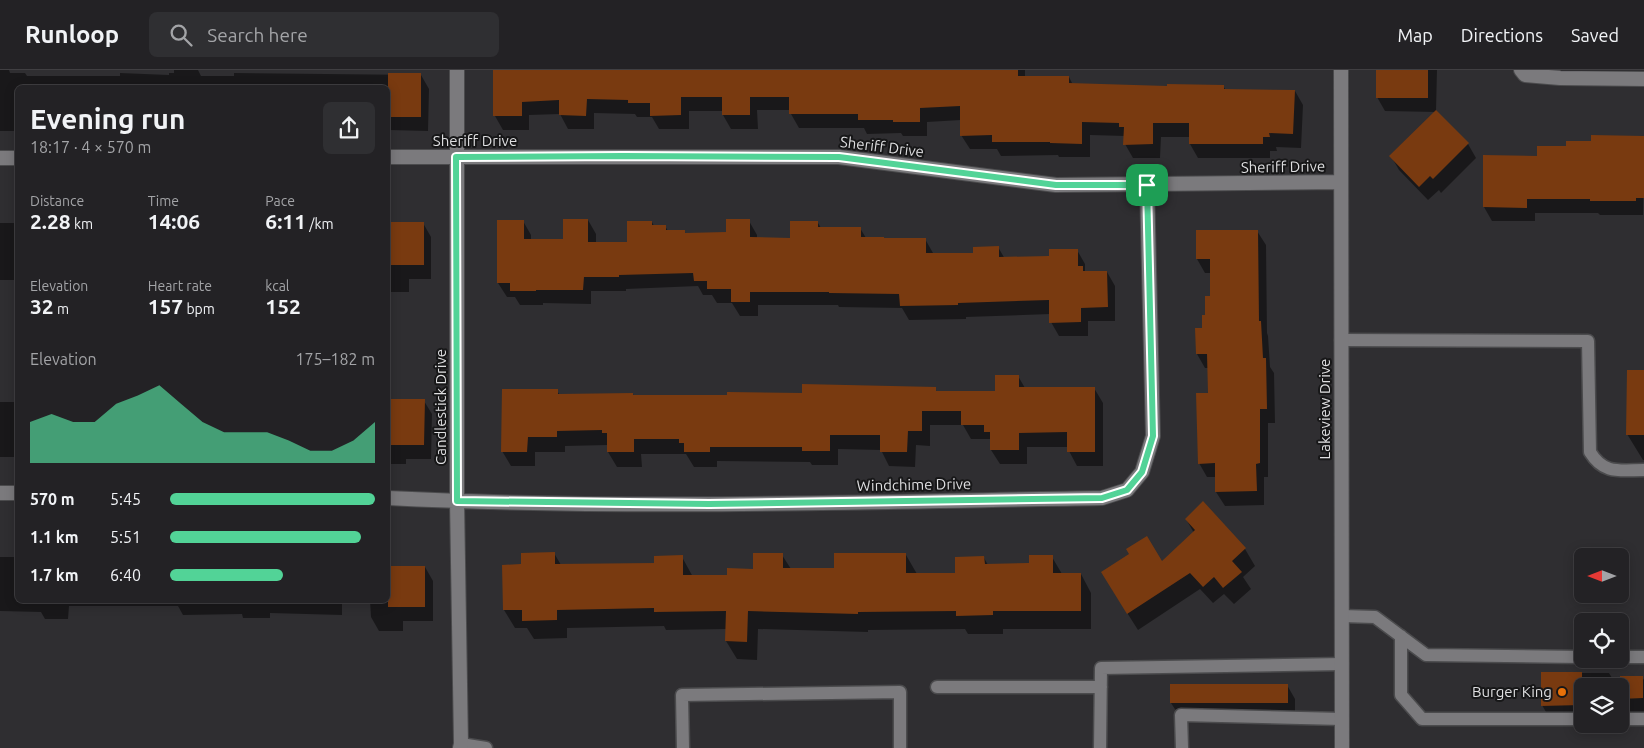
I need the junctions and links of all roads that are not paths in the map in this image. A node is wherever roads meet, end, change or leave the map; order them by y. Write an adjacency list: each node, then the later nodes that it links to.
1 (457, 70): 6 (street, Candlestick Drive)
2 (1341, 70): 9 (street, Lakeview Drive)
3 (1521, 70): 4 (street)
4 (1644, 79)
5 (390, 157): 6 (street, Sheriff Drive)
6 (456, 157): 10 (street, Sheriff Drive); 16 (street, Candlestick Drive)
7 (0, 158): 8 (street)
8 (15, 158)
9 (1341, 182): 10 (street, Sheriff Drive); 11 (street, Lakeview Drive)
10 (1147, 185): 16 (street, Windchime Drive)
11 (1341, 340): 12 (lane); 17 (street, Lakeview Drive)
12 (1644, 470)
13 (0, 493): 14 (street)
14 (15, 493)
15 (390, 498): 16 (street, Windchime Drive)
16 (457, 501): 29 (street, Candlestick Drive)
17 (1342, 616): 18 (lane); 22 (street, Lakeview Drive)
18 (1401, 636): 19 (lane); 28 (lane)
19 (1574, 657)
20 (1629, 657): 21 (lane)
21 (1644, 657)
22 (1342, 664): 24 (lane); 25 (street, Lakeview Drive)
23 (937, 687): 24 (lane)
24 (1101, 687): 33 (lane)
25 (1342, 719): 34 (lane); 35 (street, Lakeview Drive)
26 (1629, 719): 27 (lane)
27 (1644, 719)
28 (1574, 720)
29 (461, 747): 30 (lane)
30 (486, 748)
31 (683, 748): 32 (lane)
32 (900, 748)
33 (1100, 748)
34 (1182, 748)
35 (1342, 748)

